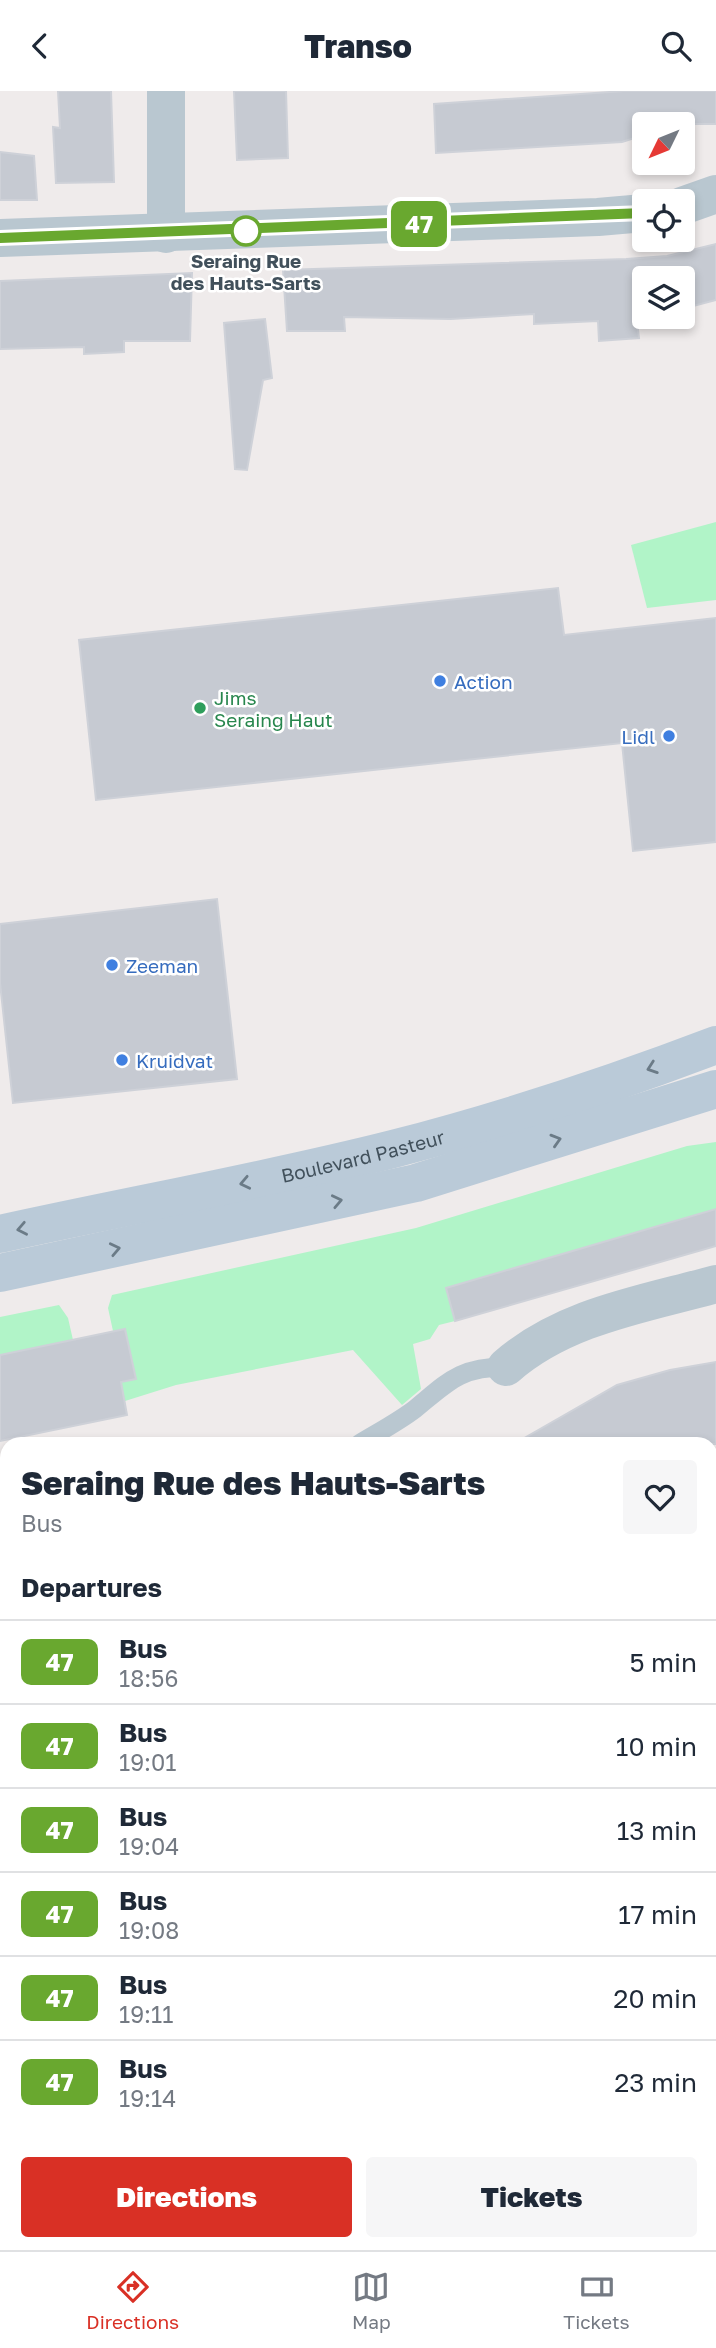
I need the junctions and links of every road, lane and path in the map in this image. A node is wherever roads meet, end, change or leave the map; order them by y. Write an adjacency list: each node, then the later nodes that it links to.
1 (166, 91): 5 (street)
2 (716, 194): 3 (street)
3 (695, 201)
4 (632, 214): 5 (street)
5 (166, 234): 6 (street)
6 (0, 238)
7 (709, 1051): 9 (street, Boulevard Pasteur, one-way to 9)
8 (716, 1089): 10 (street, Boulevard Pasteur, one-way to 8)
9 (0, 1234)
10 (0, 1273)
11 (716, 1284): 12 (street)
12 (506, 1367): 13 (lane)
13 (370, 1437)

